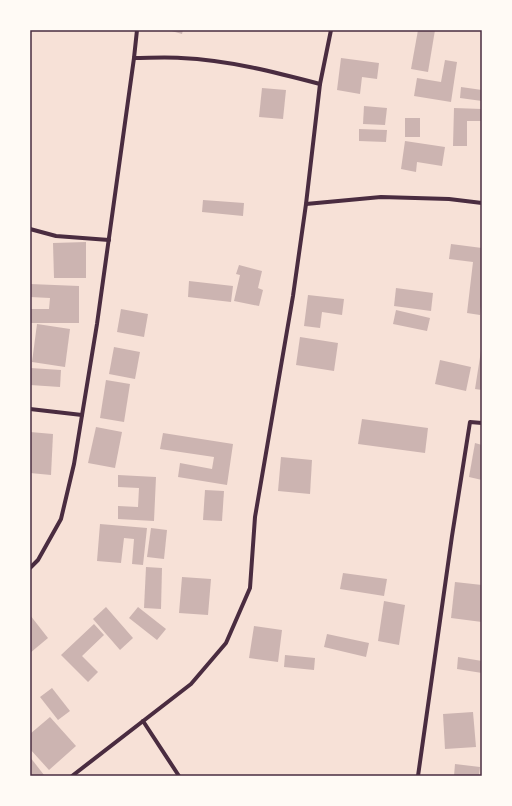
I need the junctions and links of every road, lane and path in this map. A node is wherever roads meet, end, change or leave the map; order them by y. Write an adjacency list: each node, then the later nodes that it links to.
1 (137, 30): 3 (street)
2 (331, 30): 4 (street)
3 (134, 58): 4 (street); 8 (street)
4 (320, 84): 6 (street)
5 (482, 203): 6 (street)
6 (306, 204): 13 (street)
7 (30, 229): 8 (street)
8 (108, 240): 10 (street)
9 (30, 409): 10 (street)
10 (82, 415): 12 (street)
11 (482, 423): 16 (street)
12 (30, 568)
13 (143, 721): 14 (street); 15 (street)
14 (72, 776)
15 (179, 776)
16 (418, 776)

